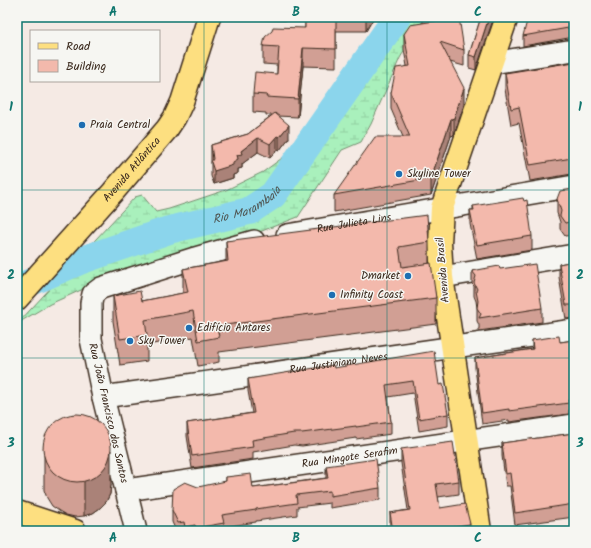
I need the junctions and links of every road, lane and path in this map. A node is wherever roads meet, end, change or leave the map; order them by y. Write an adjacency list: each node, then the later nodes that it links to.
1 (209, 17): 10 (main road, Avenida Atlântica)
2 (507, 17): 4 (main road, Avenida Brasil)
3 (574, 50): 4 (street)
4 (492, 64): 6 (main road, Avenida Brasil)
5 (574, 186): 6 (street, Rua Julieta Lins)
6 (442, 208): 8 (main road, Avenida Brasil); 9 (street, Rua Julieta Lins)
7 (574, 254): 8 (street)
8 (442, 277): 12 (main road, Avenida Brasil)
9 (93, 294): 13 (street, Rua João Francisco dos Santos)
10 (17, 299)
11 (574, 330): 12 (street, Rua Justiniano Neves)
12 (452, 347): 13 (street, Rua Justiniano Neves); 15 (main road, Avenida Brasil)
13 (104, 397): 16 (street, Rua João Francisco dos Santos)
14 (574, 425): 15 (street, Rua Mingote Serafim)
15 (467, 440): 16 (street, Rua Mingote Serafim); 21 (main road, Avenida Brasil)
16 (126, 490): 20 (street, Rua João Francisco dos Santos)
17 (17, 512): 18 (main road)
18 (37, 525): 19 (main road)
19 (75, 531)
20 (136, 531)
21 (480, 531)

